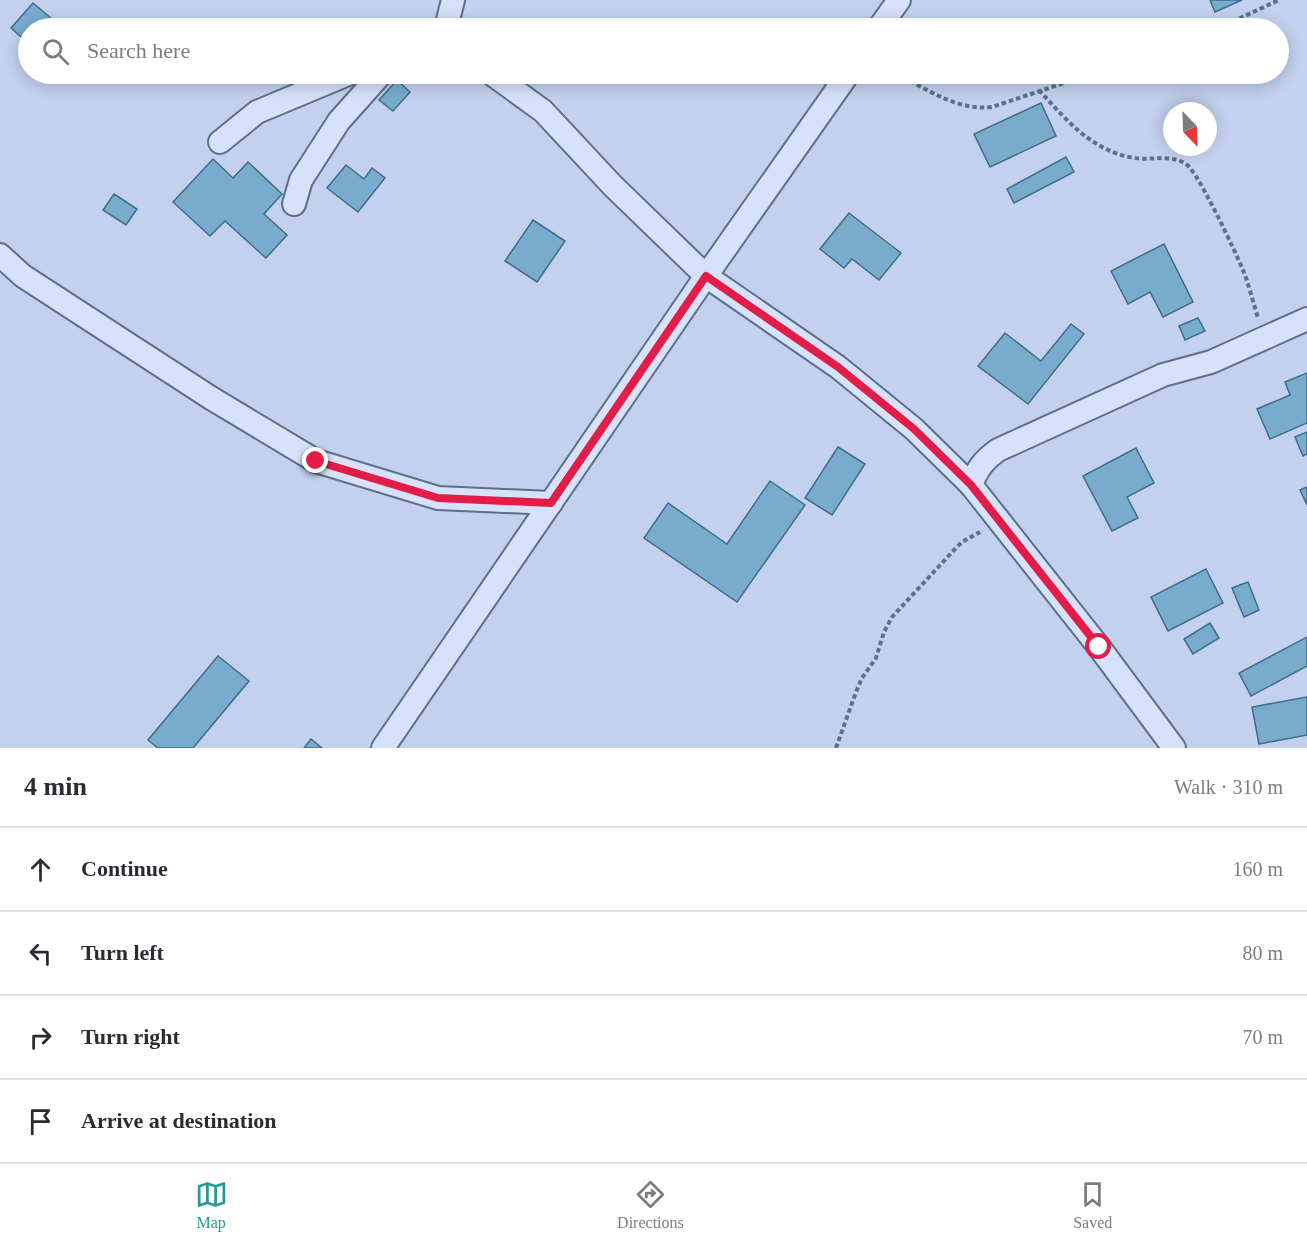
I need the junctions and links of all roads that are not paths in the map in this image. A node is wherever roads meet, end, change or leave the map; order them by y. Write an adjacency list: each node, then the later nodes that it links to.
1 (453, 0): 3 (street)
2 (899, 0): 4 (street)
3 (448, 18)
4 (886, 18)
5 (324, 84): 9 (street)
6 (372, 84): 10 (street)
7 (506, 84): 12 (street)
8 (841, 84): 12 (street)
9 (220, 142)
10 (294, 204)
11 (0, 255): 15 (street)
12 (706, 276): 14 (street); 15 (street)
13 (1307, 319): 14 (street)
14 (971, 485): 17 (street)
15 (551, 503): 16 (street)
16 (383, 748)
17 (1174, 748)

